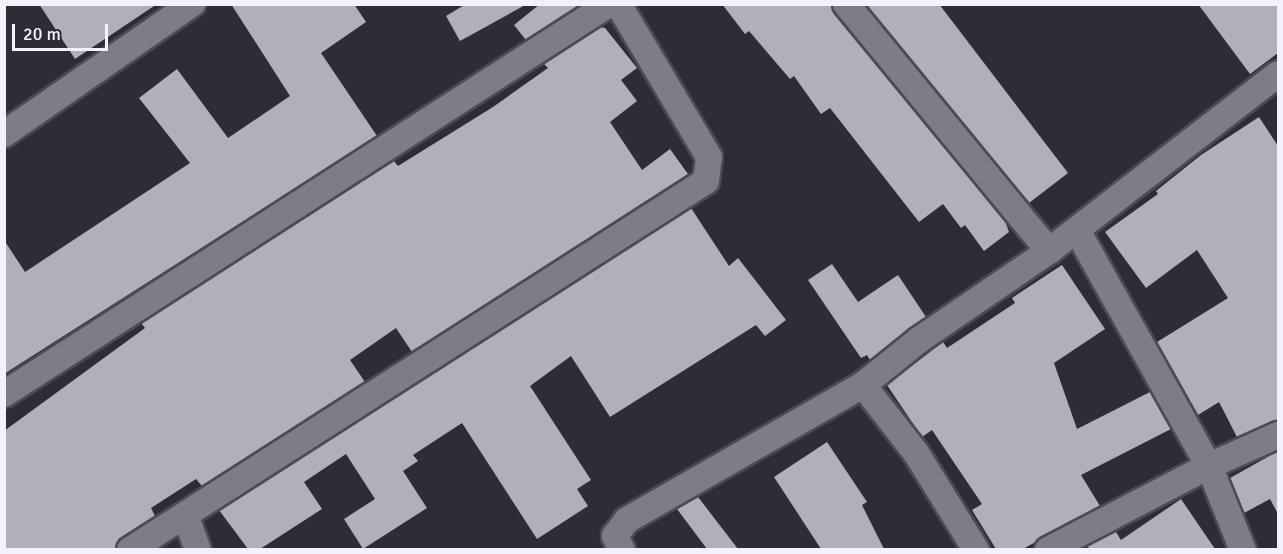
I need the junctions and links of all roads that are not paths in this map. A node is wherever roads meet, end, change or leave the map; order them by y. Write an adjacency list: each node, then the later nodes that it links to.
1 (192, 4): 6 (street)
2 (609, 4): 10 (street)
3 (618, 4): 13 (street)
4 (846, 4): 8 (street)
5 (1275, 87): 7 (street)
6 (4, 134)
7 (1078, 232): 8 (street); 12 (street)
8 (1049, 252): 9 (street)
9 (863, 385): 16 (street); 17 (street)
10 (4, 394)
11 (1278, 435): 12 (street)
12 (1209, 466): 18 (street); 19 (street)
13 (186, 517): 14 (street); 15 (street)
14 (130, 549)
15 (198, 549)
16 (622, 549)
17 (976, 549)
18 (1048, 549)
19 (1243, 549)

